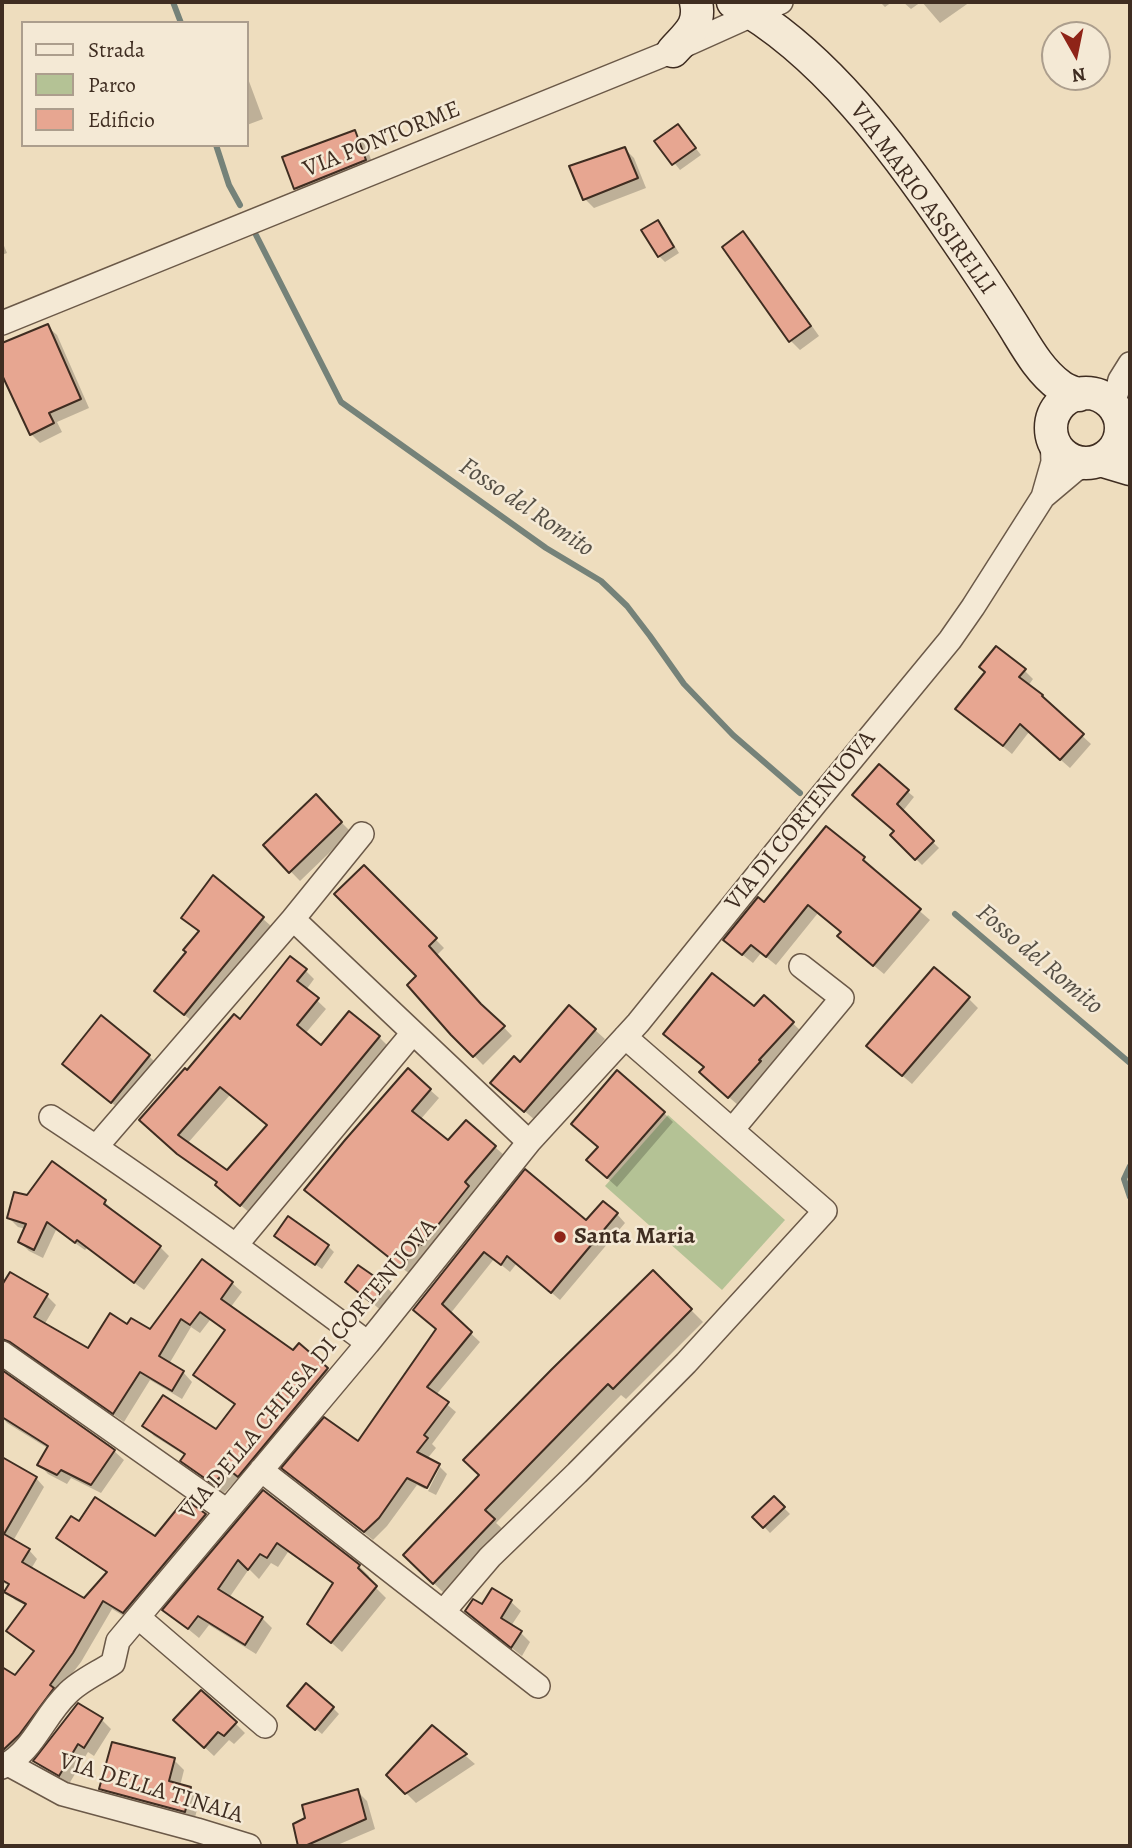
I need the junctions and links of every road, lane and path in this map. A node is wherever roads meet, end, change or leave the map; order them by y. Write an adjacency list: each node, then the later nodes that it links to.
1 (696, 2): 3 (street)
2 (756, 6): 3 (street, VIA PONTORME); 5 (street, VIA MARIO ASSIRELLI)
3 (673, 51): 4 (street, VIA PONTORME)
4 (2, 323)
5 (1033, 356): 6 (street); 7 (street)
6 (1112, 403): 7 (street); 8 (street, VIA DI CORTENUOVA)
7 (1052, 431): 8 (street); 10 (street, VIA DI CORTENUOVA)
8 (1094, 462): 9 (street); 10 (street, VIA DI CORTENUOVA)
9 (1130, 470)
10 (1043, 497): 15 (street, VIA DI CORTENUOVA)
11 (362, 834): 12 (street)
12 (293, 919): 14 (street); 19 (street)
13 (801, 965): 17 (street)
14 (412, 1034): 18 (street); 20 (street)
15 (625, 1037): 17 (street); 18 (street, VIA DI CORTENUOVA)
16 (51, 1117): 19 (street)
17 (732, 1130): 25 (street)
18 (534, 1136): 21 (street, VIA DELLA CHIESA DI CORTENUOVA)
19 (96, 1147): 20 (street)
20 (236, 1245): 21 (street)
21 (368, 1343): 23 (street, VIA DELLA CHIESA DI CORTENUOVA)
22 (2, 1353): 24 (street)
23 (261, 1470): 24 (street, VIA DELLA CHIESA DI CORTENUOVA); 25 (street)
24 (227, 1511): 26 (street, VIA DELLA CHIESA DI CORTENUOVA)
25 (443, 1612): 27 (street)
26 (138, 1618): 28 (street); 29 (street, VIA DELLA CHIESA DI CORTENUOVA)
27 (538, 1686)
28 (265, 1726)
29 (5, 1765): 30 (street, VIA DELLA TINAIA)
30 (249, 1846)

